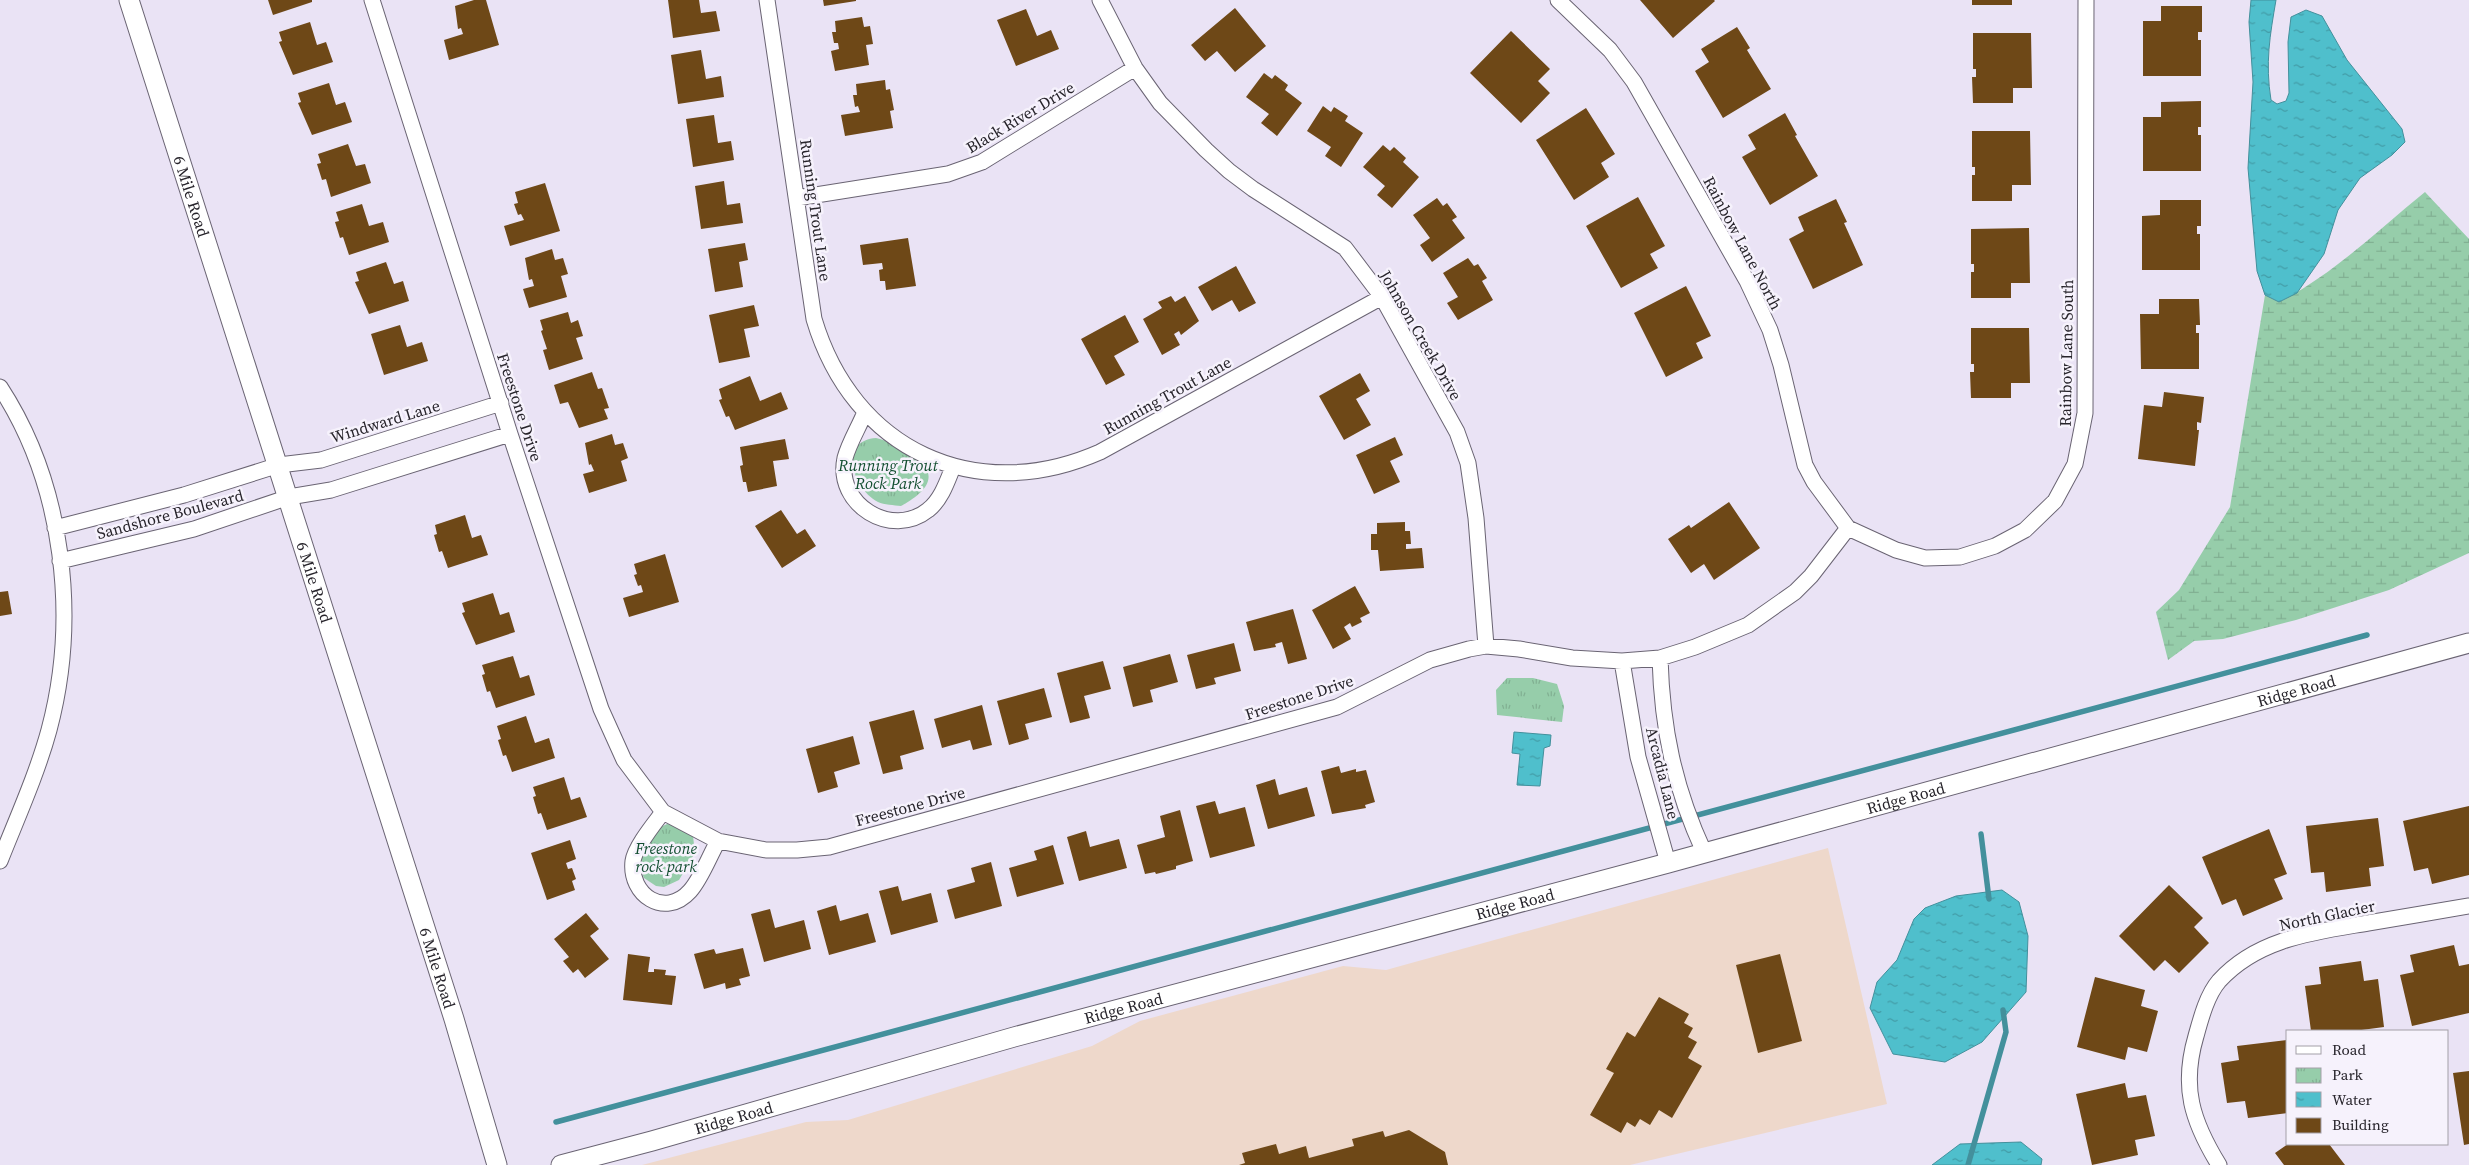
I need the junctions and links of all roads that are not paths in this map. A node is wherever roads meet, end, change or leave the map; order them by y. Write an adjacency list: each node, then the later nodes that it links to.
1 (129, 0): 14 (street, 6 Mile Road)
2 (372, 0): 11 (street, Freestone Drive)
3 (767, 0): 8 (street, Running Trout Lane)
4 (1100, 0): 7 (street, Johnson Creek Drive)
5 (1558, 0): 18 (street, Rainbow Lane North)
6 (2086, 0): 18 (street, Rainbow Lane South)
7 (1135, 68): 8 (street, Black River Drive); 9 (street, Johnson Creek Drive)
8 (797, 198): 12 (street, Running Trout Lane)
9 (1382, 297): 15 (street, Running Trout Lane); 21 (street, Johnson Creek Drive)
10 (0, 388): 17 (street)
11 (501, 404): 13 (street, Freestone Drive); 14 (street, Windward Lane)
12 (865, 412): 15 (street, Running Trout Lane); 15 (street)
13 (510, 434): 16 (street); 24 (street, Freestone Drive)
14 (279, 465): 16 (street, 6 Mile Road); 17 (street, Sandshore Boulevard)
15 (954, 467)
16 (289, 497): 19 (street, Sandshore Boulevard); 30 (street, 6 Mile Road)
17 (55, 528): 19 (street)
18 (1848, 528): 22 (street, Freestone Drive)
19 (60, 561): 27 (street)
20 (2469, 644): 26 (street, Ridge Road)
21 (1486, 646): 23 (street, Freestone Drive); 25 (street, Freestone Drive)
22 (1660, 658): 23 (street, Freestone Drive); 26 (street, Arcadia Lane)
23 (1622, 661): 28 (street, Arcadia Lane)
24 (663, 812): 25 (street, Freestone Drive); 25 (street)
25 (718, 840)
26 (1704, 852): 28 (street, Ridge Road)
27 (0, 861)
28 (1668, 863): 31 (street, Ridge Road)
29 (2469, 906): 32 (street, North Glacier)
30 (497, 1165)
31 (561, 1165)
32 (2219, 1165)

